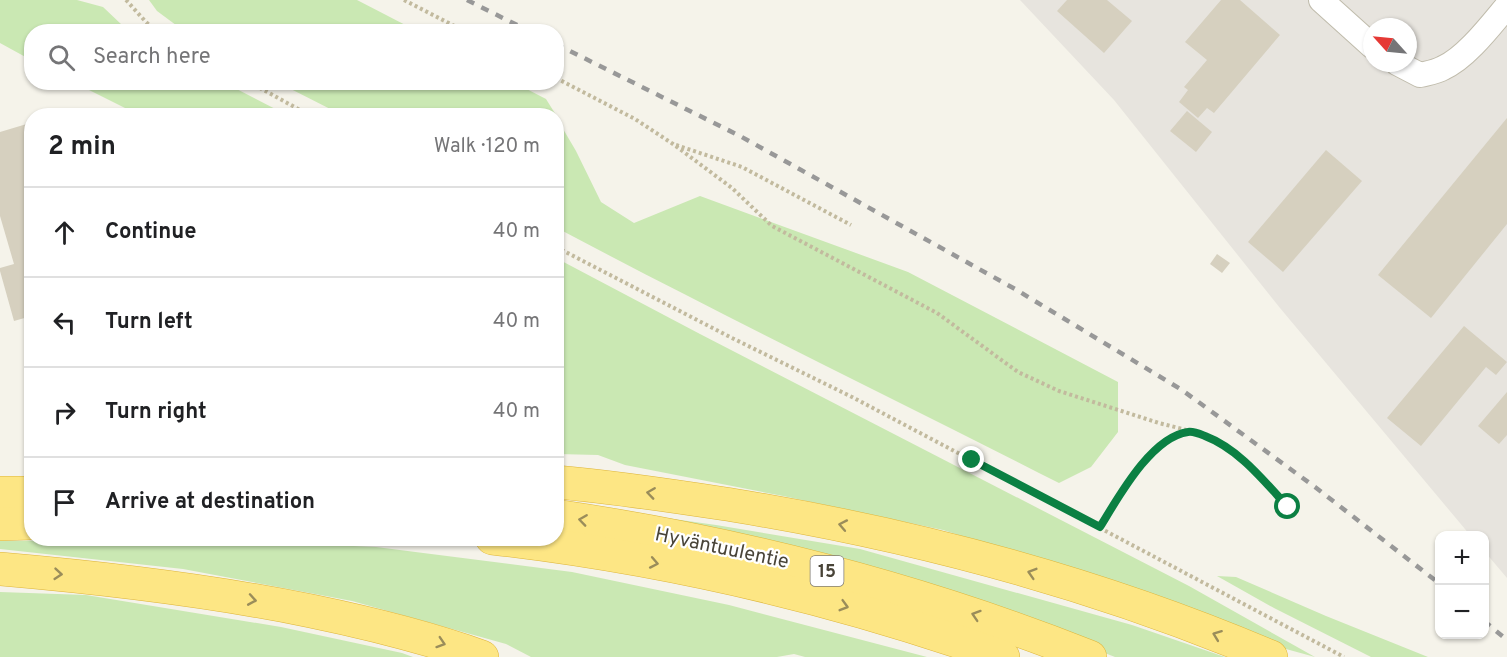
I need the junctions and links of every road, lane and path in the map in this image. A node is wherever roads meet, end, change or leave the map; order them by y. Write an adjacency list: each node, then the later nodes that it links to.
1 (126, 0): 5 (path)
2 (404, 0): 6 (path)
3 (1321, 0): 7 (street)
4 (1507, 6): 8 (street)
5 (148, 24)
6 (450, 24)
7 (1363, 38)
8 (1414, 72)
9 (564, 82): 12 (path)
10 (263, 90): 11 (path)
11 (296, 108)
12 (673, 144): 13 (path); 15 (path)
13 (851, 225)
14 (564, 251): 23 (path)
15 (1188, 432): 19 (path); 23 (path)
16 (564, 483): 29 (highway, one-way to 16)
17 (0, 493): 18 (highway)
18 (24, 493)
19 (1288, 507)
20 (564, 517): 28 (highway, Hyväntuulentie / 15, one-way to 20)
21 (24, 523): 22 (highway)
22 (0, 524)
23 (1100, 527): 30 (path)
24 (552, 546): 27 (highway, Hyväntuulentie / 15, one-way to 27)
25 (0, 569): 26 (highway, one-way to 26)
26 (482, 657)
27 (1003, 657)
28 (1090, 657)
29 (1271, 657)
30 (1344, 657)

